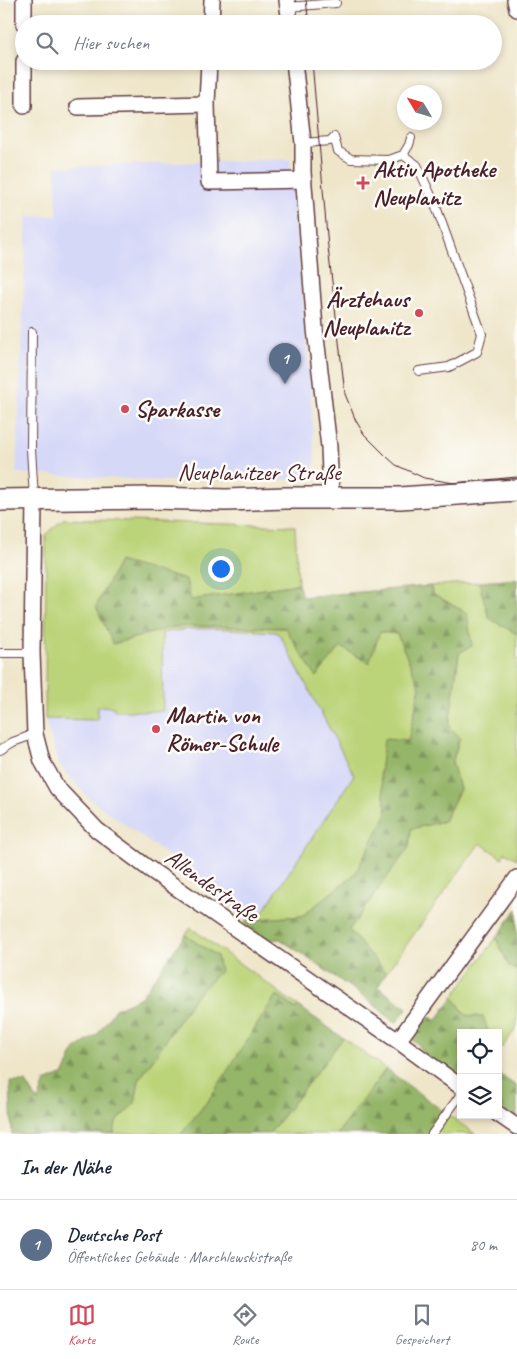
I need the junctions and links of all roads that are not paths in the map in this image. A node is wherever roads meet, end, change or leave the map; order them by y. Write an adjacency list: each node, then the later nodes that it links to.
1 (24, 0): 7 (street)
2 (212, 0): 8 (street)
3 (515, 0): 6 (street)
4 (288, 3): 5 (lane)
5 (336, 3)
6 (517, 8)
7 (24, 15)
8 (211, 15)
9 (24, 70): 13 (street)
10 (209, 70): 12 (street)
11 (295, 70): 16 (street)
12 (207, 104): 14 (street); 18 (street)
13 (24, 106)
14 (78, 106)
15 (411, 138): 17 (lane)
16 (303, 143): 17 (lane); 18 (street)
17 (403, 155): 20 (lane)
18 (304, 180): 22 (street)
19 (32, 332): 24 (lane)
20 (419, 371)
21 (517, 490): 22 (street, Neuplanitzer Straße)
22 (331, 498): 24 (street, Neuplanitzer Straße)
23 (0, 500): 24 (street, Neuplanitzer Straße)
24 (34, 500): 26 (street, Allendestraße)
25 (0, 653): 26 (lane)
26 (32, 653): 27 (street, Allendestraße)
27 (35, 734): 28 (lane); 30 (street, Allendestraße)
28 (0, 750)
29 (517, 878): 30 (street)
30 (398, 1041): 31 (street, Allendestraße)
31 (457, 1084)
32 (457, 1100): 35 (lane)
33 (502, 1117): 34 (street)
34 (517, 1127)
35 (432, 1134)

